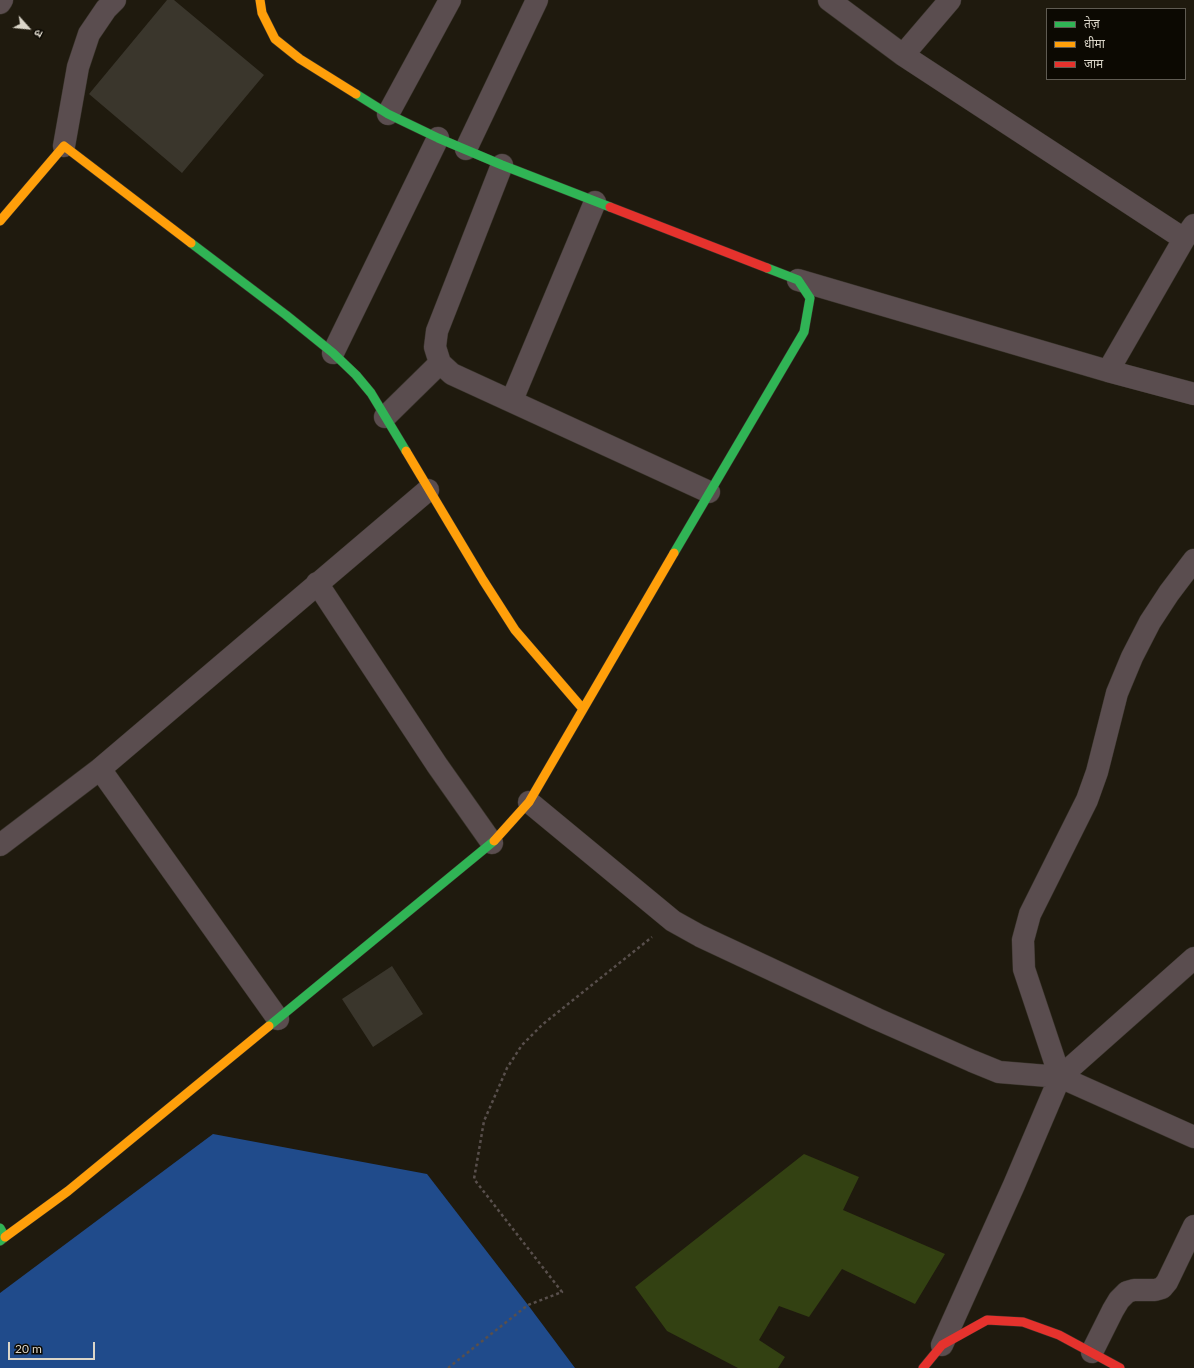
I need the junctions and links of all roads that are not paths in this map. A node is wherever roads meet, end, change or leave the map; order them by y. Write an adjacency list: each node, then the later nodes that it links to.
1 (2, 0): 8 (street)
2 (115, 0): 12 (street)
3 (260, 0): 10 (main road)
4 (450, 0): 10 (street)
5 (537, 0): 13 (street)
6 (830, 0): 9 (street)
7 (950, 0): 9 (street)
8 (0, 3)
9 (903, 55): 17 (street)
10 (388, 114): 11 (main road)
11 (438, 138): 13 (main road); 19 (street)
12 (64, 146): 16 (main road); 19 (main road)
13 (466, 149): 14 (main road)
14 (502, 165): 15 (main road); 20 (street)
15 (595, 202): 18 (main road); 23 (street)
16 (0, 221)
17 (1189, 232): 21 (street)
18 (798, 280): 21 (street); 26 (main road)
19 (333, 353): 24 (main road)
20 (440, 363): 23 (street); 24 (street)
21 (1108, 371): 22 (street)
22 (1194, 394)
23 (512, 400): 26 (street)
24 (385, 417): 25 (main road)
25 (428, 490): 28 (street); 29 (main road)
26 (709, 492): 29 (main road)
27 (1194, 560): 36 (street)
28 (317, 583): 30 (street); 32 (street)
29 (583, 709): 31 (main road)
30 (100, 768): 33 (street); 35 (street)
31 (529, 802): 32 (main road); 36 (street)
32 (492, 843): 35 (main road)
33 (0, 845)
34 (1194, 958): 36 (street)
35 (278, 1019): 40 (main road)
36 (1060, 1077): 37 (street); 41 (street)
37 (1194, 1137)
38 (1194, 1226): 42 (street)
39 (0, 1228): 40 (main road)
40 (3, 1239)
41 (942, 1345): 42 (main road); 43 (main road)
42 (1092, 1352): 44 (main road)
43 (923, 1368)
44 (1120, 1368)

